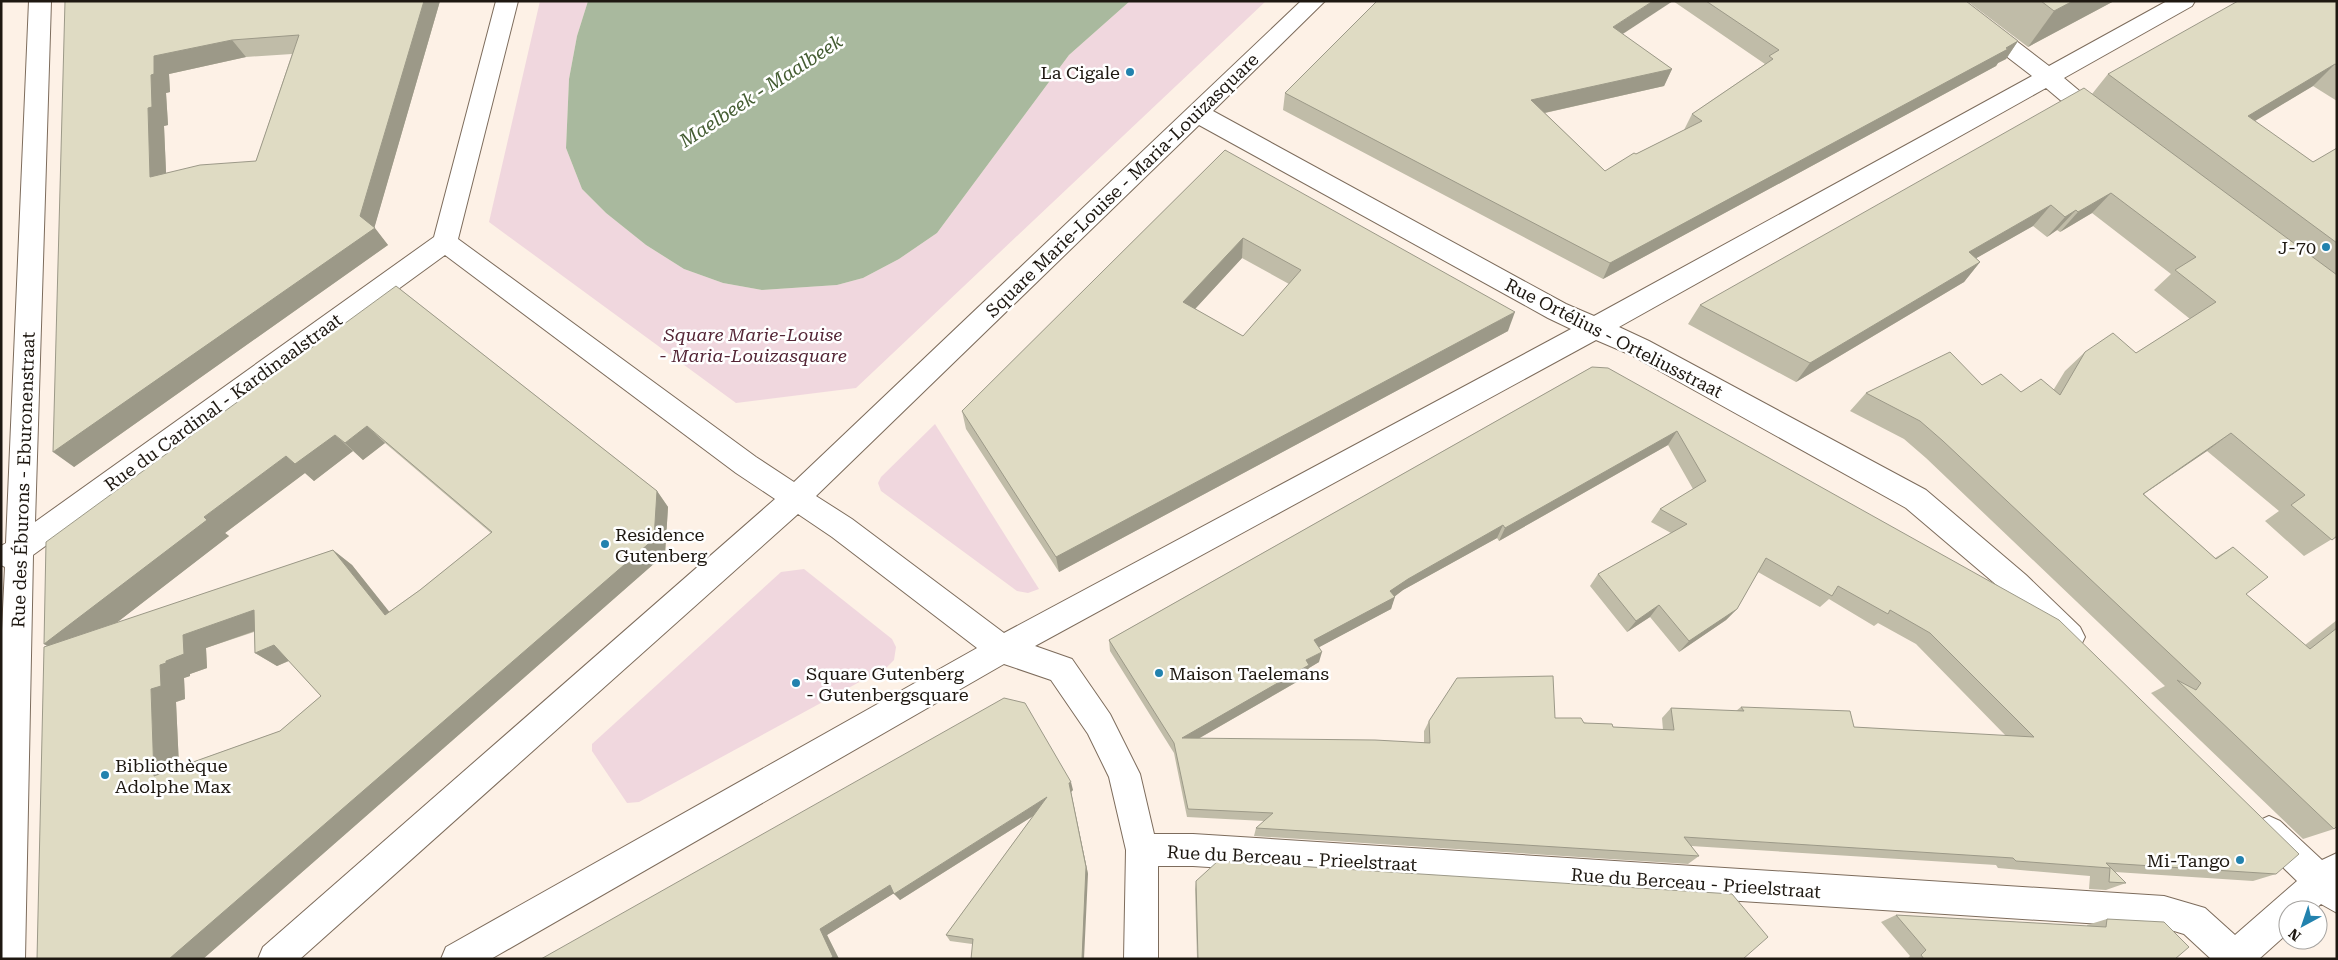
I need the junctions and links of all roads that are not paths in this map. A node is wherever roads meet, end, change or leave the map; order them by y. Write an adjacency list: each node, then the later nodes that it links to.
1 (40, 1): 12 (street, Rue des Éburons - Eburonenstraat)
2 (507, 1): 9 (street)
3 (1314, 1): 7 (street, Square Marie-Louise - Maria-Louizasquare)
4 (1949, 1): 6 (street)
5 (2184, 1): 6 (street)
6 (2047, 77): 8 (street); 10 (street)
7 (1197, 113): 10 (street, Rue Ortélius - Orteliusstraat); 11 (street, Square Marie-Louise - Maria-Louizasquare)
8 (2114, 131)
9 (445, 242): 11 (street); 12 (street, Rue du Cardinal - Kardinaalstraat)
10 (1594, 327): 13 (street); 14 (street, Rue Ortélius - Orteliusstraat)
11 (796, 498): 13 (street); 22 (street)
12 (7, 553): 21 (street, Rue des Éburons - Eburonenstraat)
13 (1002, 649): 16 (street); 23 (street)
14 (2093, 659)
15 (2247, 810): 17 (street)
16 (1142, 850): 20 (street, Rue du Berceau - Prieelstraat); 24 (street)
17 (2332, 883): 18 (street)
18 (2305, 900)
19 (2278, 920): 20 (street)
20 (2234, 958)
21 (8, 959)
22 (275, 959)
23 (458, 959)
24 (1141, 959)

